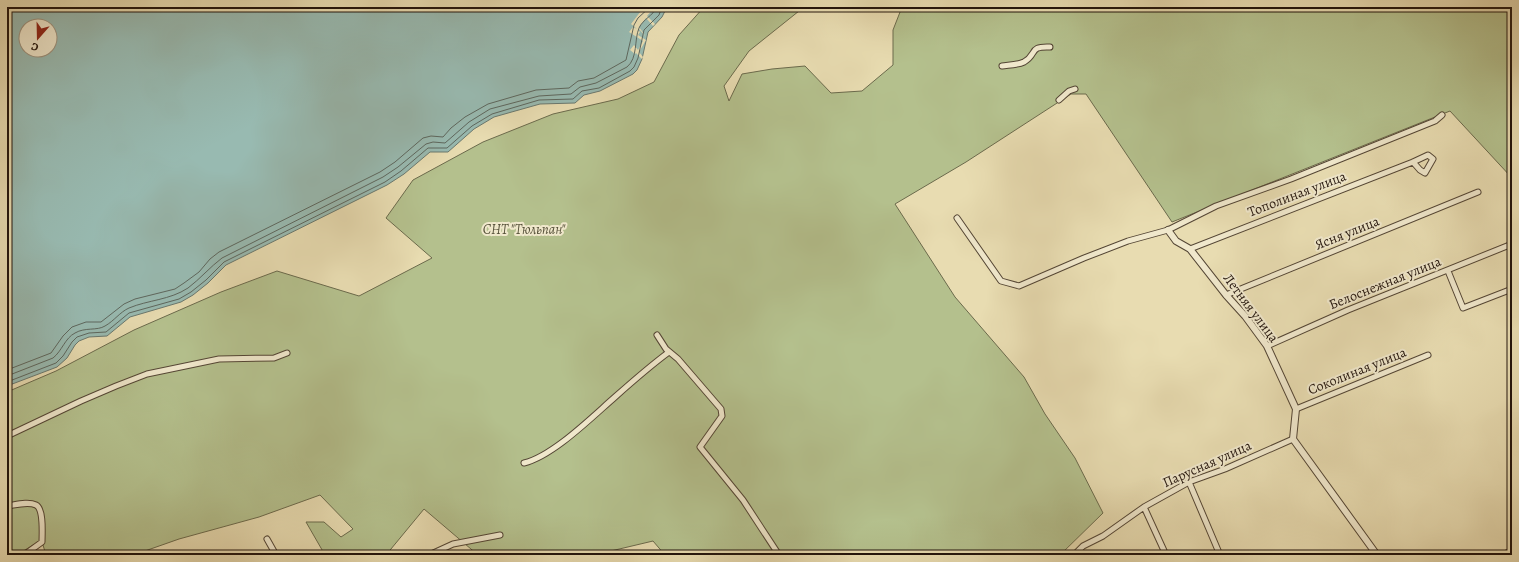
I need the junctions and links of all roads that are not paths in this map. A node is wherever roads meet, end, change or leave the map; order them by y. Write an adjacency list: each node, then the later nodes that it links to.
1 (1050, 48): 2 (street)
2 (1002, 66)
3 (1075, 89): 4 (street)
4 (1059, 100)
5 (1442, 115): 9 (street)
6 (1413, 162): 11 (street, Тополиная улица)
7 (1478, 192): 14 (street, Ясня улица)
8 (957, 218): 9 (street)
9 (1168, 230): 11 (street, Летняя улица)
10 (1512, 244): 12 (street, Белоснежная улица)
11 (1190, 249): 14 (street, Летняя улица)
12 (1448, 271): 13 (street); 16 (street, Белоснежная улица)
13 (1512, 289)
14 (1226, 295): 16 (street, Летняя улица)
15 (658, 335): 17 (street)
16 (1267, 346): 20 (street, Летняя улица)
17 (669, 352): 23 (street); 33 (street)
18 (287, 353): 21 (street)
19 (1428, 355): 20 (street, Соколиная улица)
20 (1296, 409): 22 (street)
21 (7, 436)
22 (1293, 439): 24 (street, Парусная улица); 37 (street)
23 (524, 463)
24 (1189, 482): 26 (street, Парусная улица); 36 (street)
25 (7, 506): 30 (street)
26 (1144, 507): 34 (street, Парусная улица); 35 (street)
27 (500, 535): 32 (street)
28 (267, 539): 31 (street)
29 (1512, 551): 38 (street)
30 (24, 555)
31 (276, 555)
32 (429, 555)
33 (778, 555)
34 (1074, 555)
35 (1166, 555)
36 (1220, 555)
37 (1377, 555)
38 (1501, 555)

